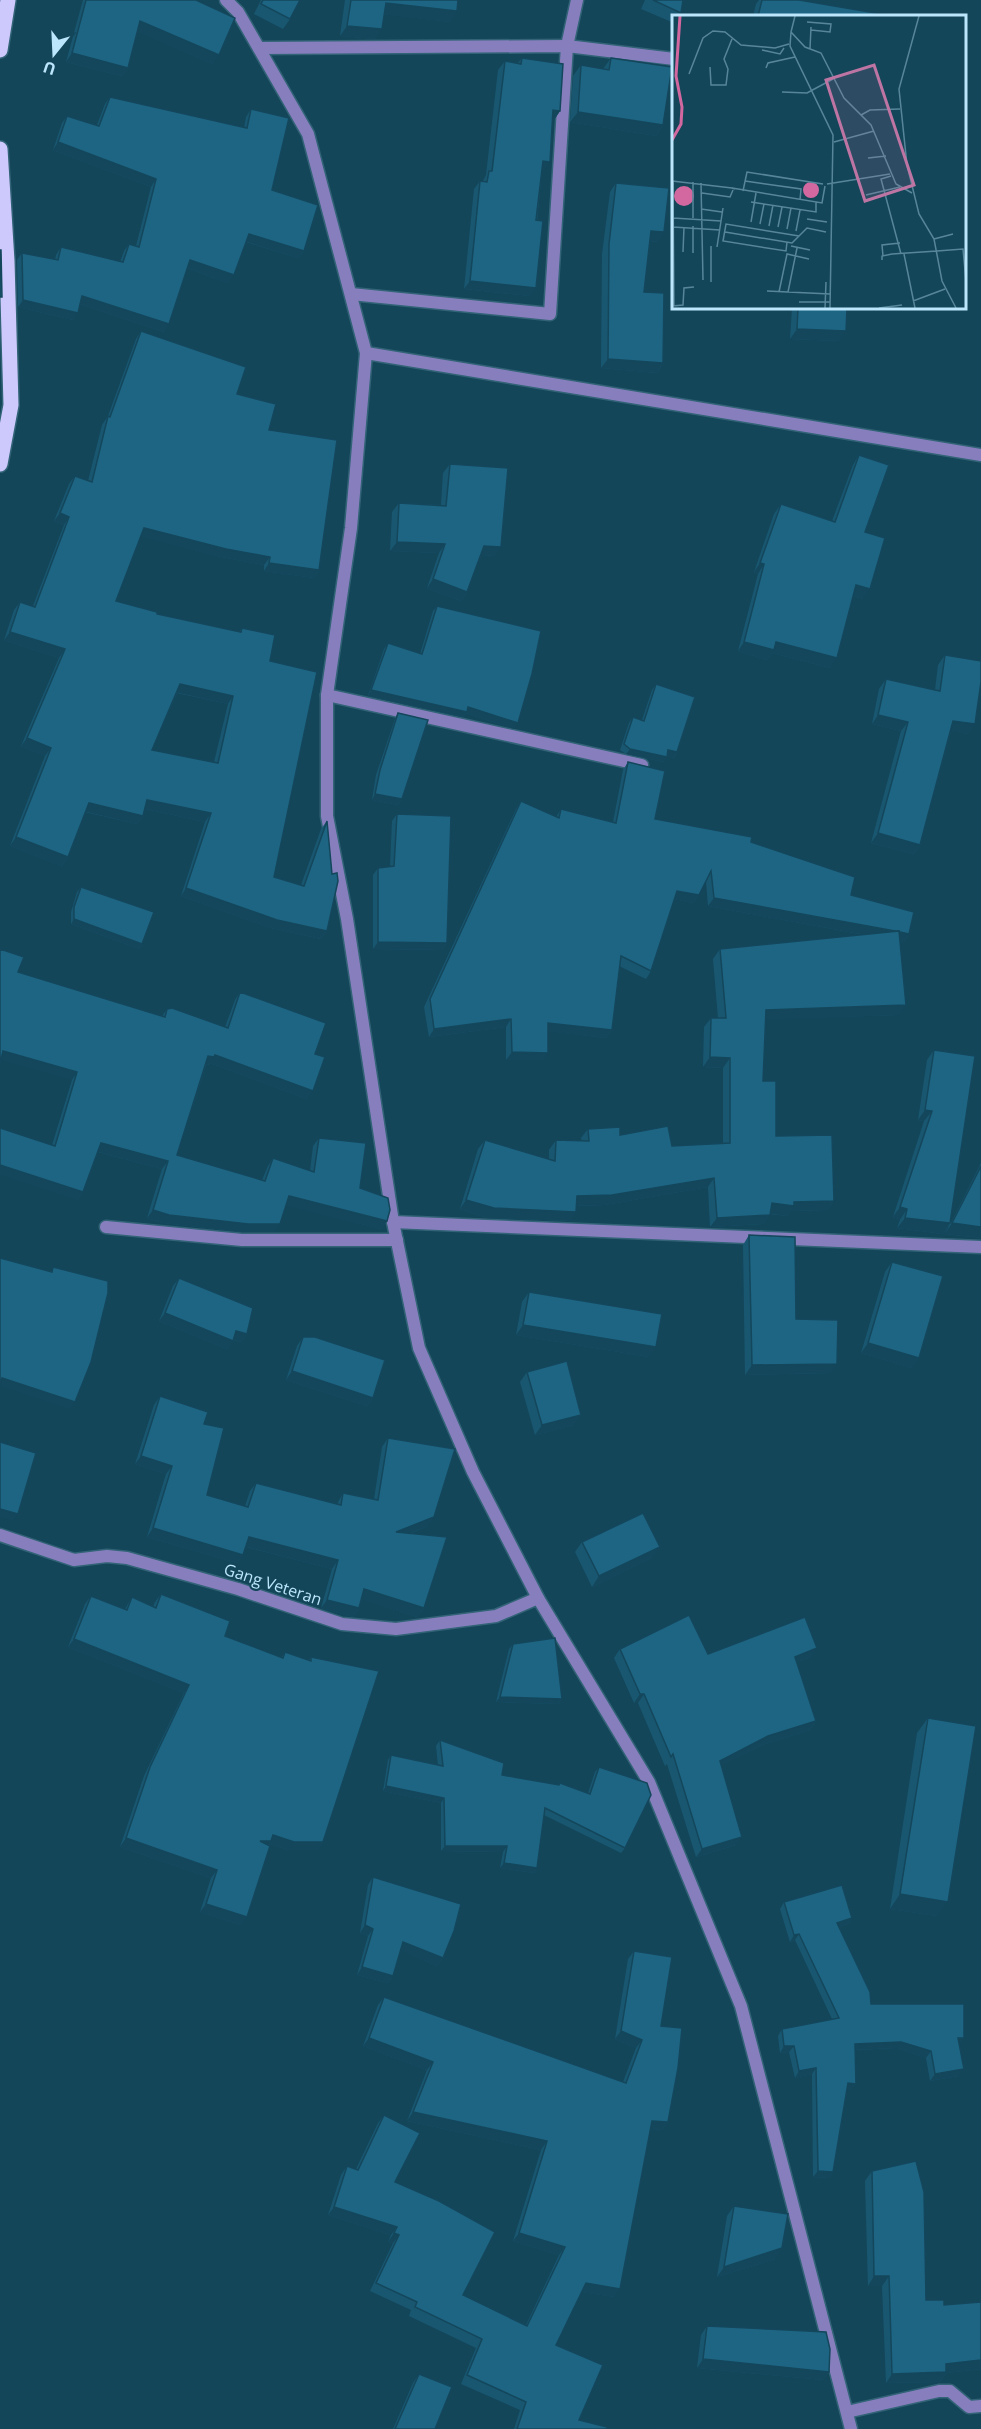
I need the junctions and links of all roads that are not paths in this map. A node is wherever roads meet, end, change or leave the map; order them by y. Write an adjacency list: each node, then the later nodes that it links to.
1 (8, 0): 6 (main road)
2 (226, 0): 5 (street)
3 (577, 0): 4 (street)
4 (567, 46): 5 (street); 7 (street); 9 (street)
5 (259, 48): 9 (street)
6 (0, 50)
7 (672, 59)
8 (0, 149): 12 (main road)
9 (351, 294): 10 (street)
10 (366, 353): 11 (street); 13 (street)
11 (981, 455)
12 (0, 464)
13 (327, 695): 14 (street); 15 (street)
14 (653, 768)
15 (393, 1222): 17 (street); 18 (street)
16 (106, 1227): 17 (street)
17 (397, 1240): 20 (street)
18 (981, 1247)
19 (0, 1535): 20 (street, Gang Veteran)
20 (538, 1598): 22 (street)
21 (981, 2406): 22 (street)
22 (847, 2412): 23 (street)
23 (851, 2429)

